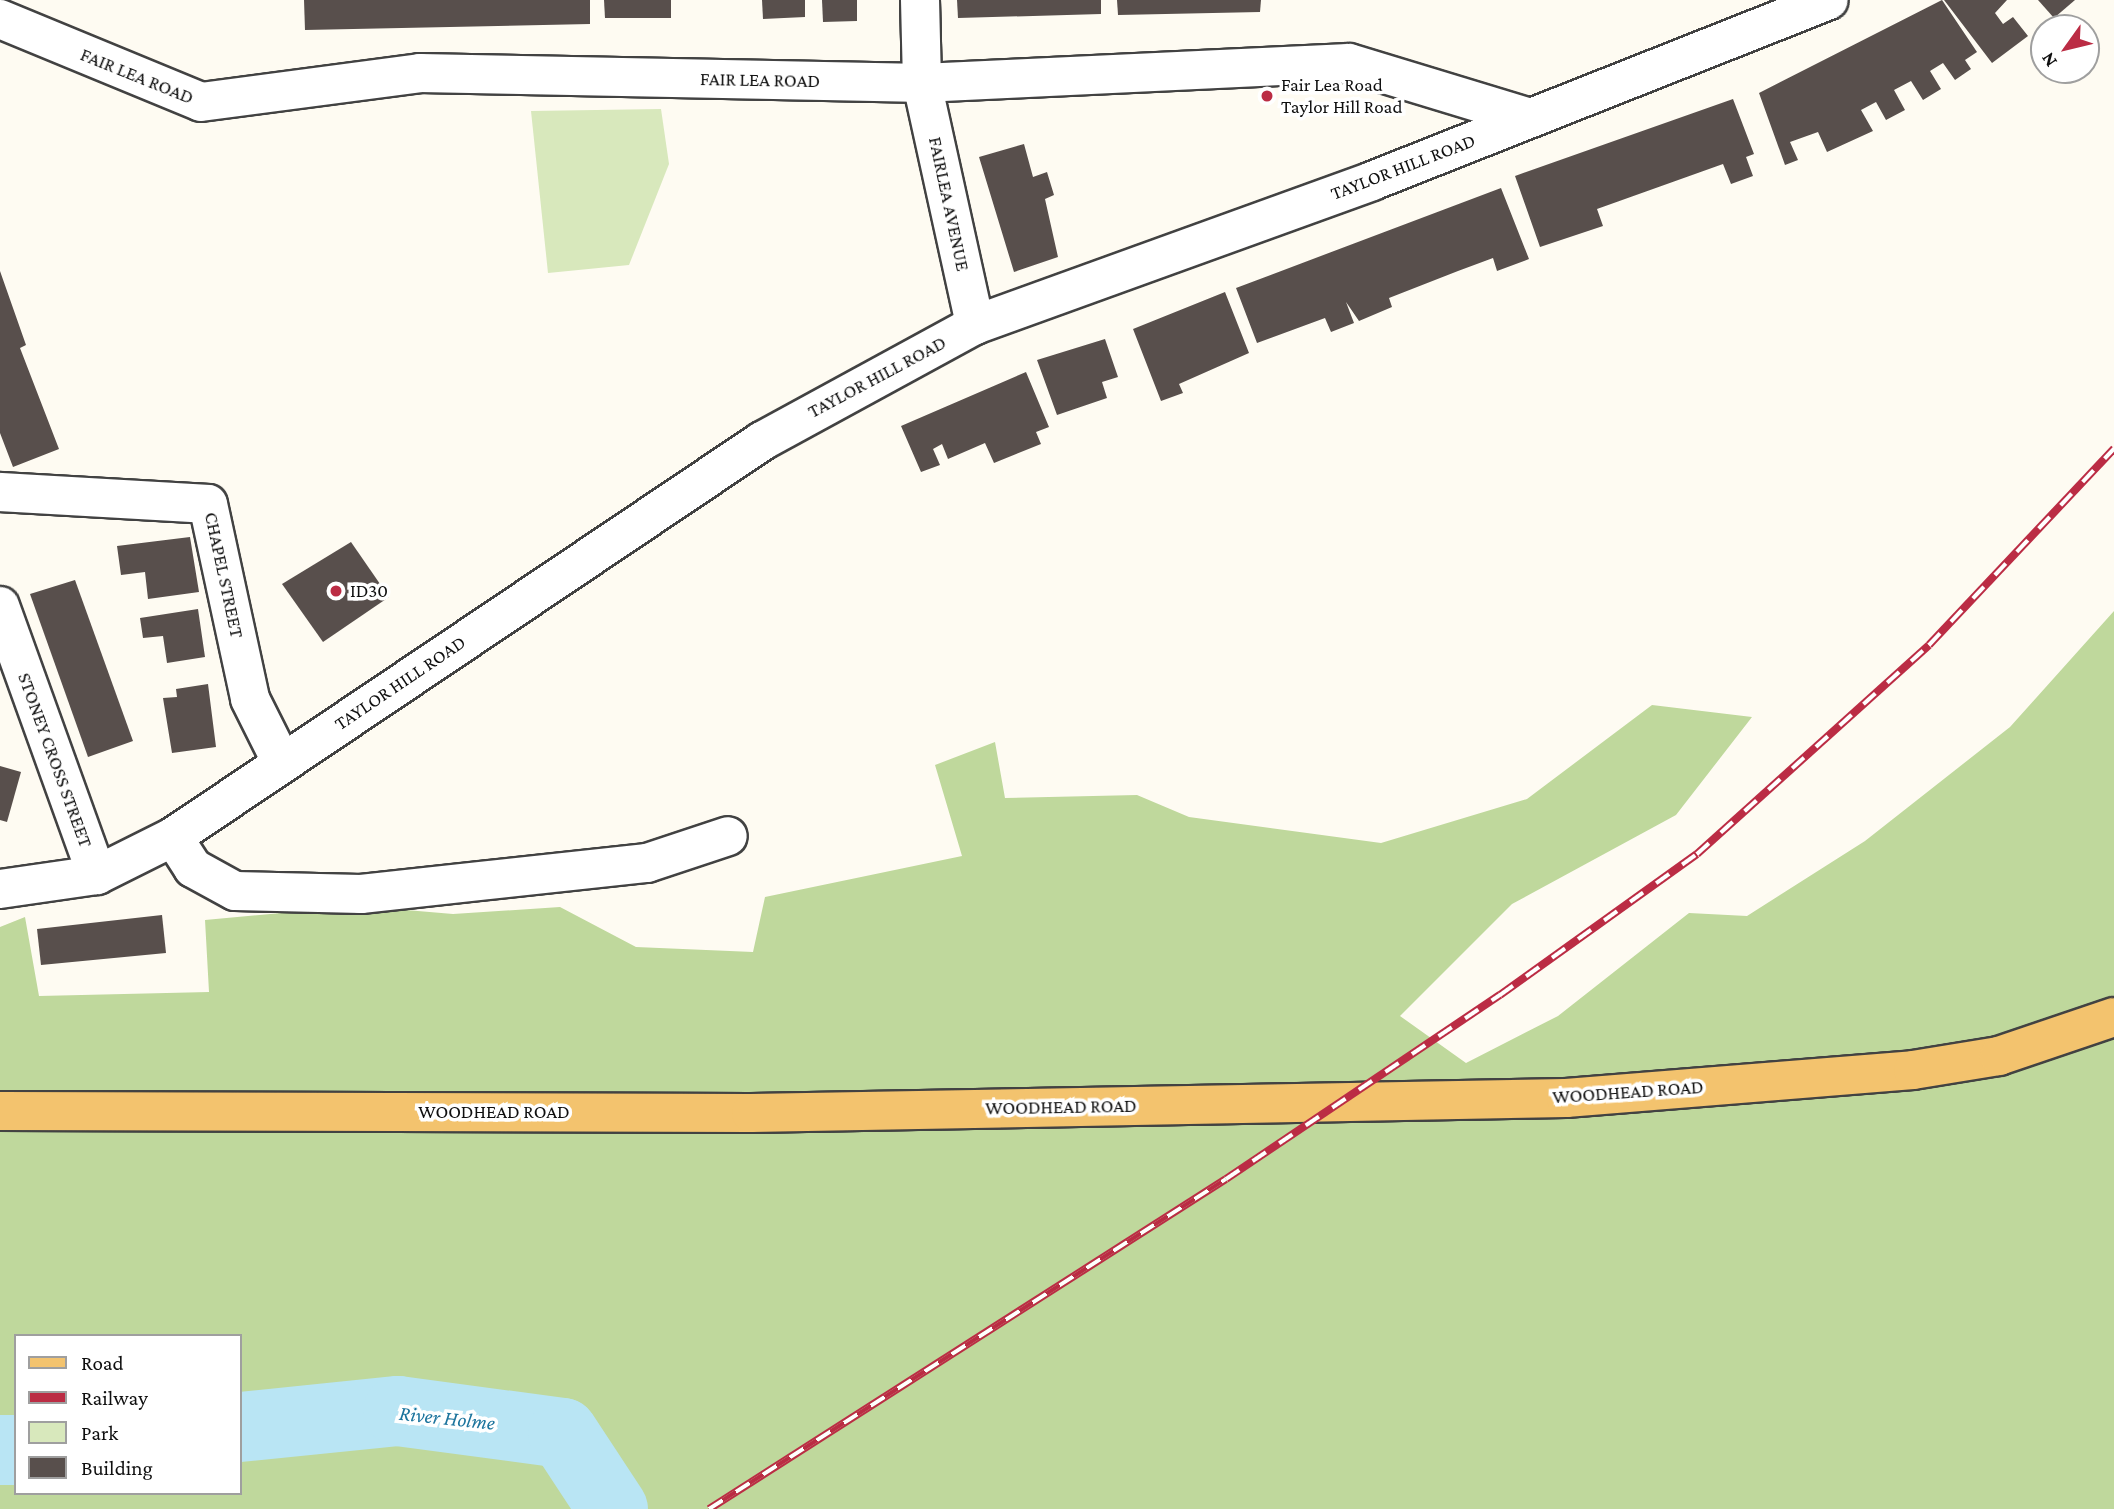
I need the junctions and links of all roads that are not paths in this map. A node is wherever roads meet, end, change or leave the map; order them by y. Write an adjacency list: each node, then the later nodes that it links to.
1 (920, 0): 4 (street, FAIRLEA AVENUE)
2 (1828, 0): 5 (street, TAYLOR HILL ROAD)
3 (0, 19): 4 (street, FAIR LEA ROAD)
4 (922, 83): 5 (street, FAIR LEA ROAD); 6 (street, FAIRLEA AVENUE)
5 (1530, 118): 6 (street, TAYLOR HILL ROAD)
6 (975, 325): 9 (street, TAYLOR HILL ROAD)
7 (0, 492): 9 (street, CHAPEL STREET)
8 (0, 607): 12 (street, STONEY CROSS STREET)
9 (282, 763): 11 (street, TAYLOR HILL ROAD)
10 (728, 836): 11 (street)
11 (173, 837): 12 (street, TAYLOR HILL ROAD)
12 (97, 874): 13 (street, TAYLOR HILL ROAD)
13 (8, 881)
14 (2114, 1017): 15 (main road, WOODHEAD ROAD)
15 (0, 1111)

